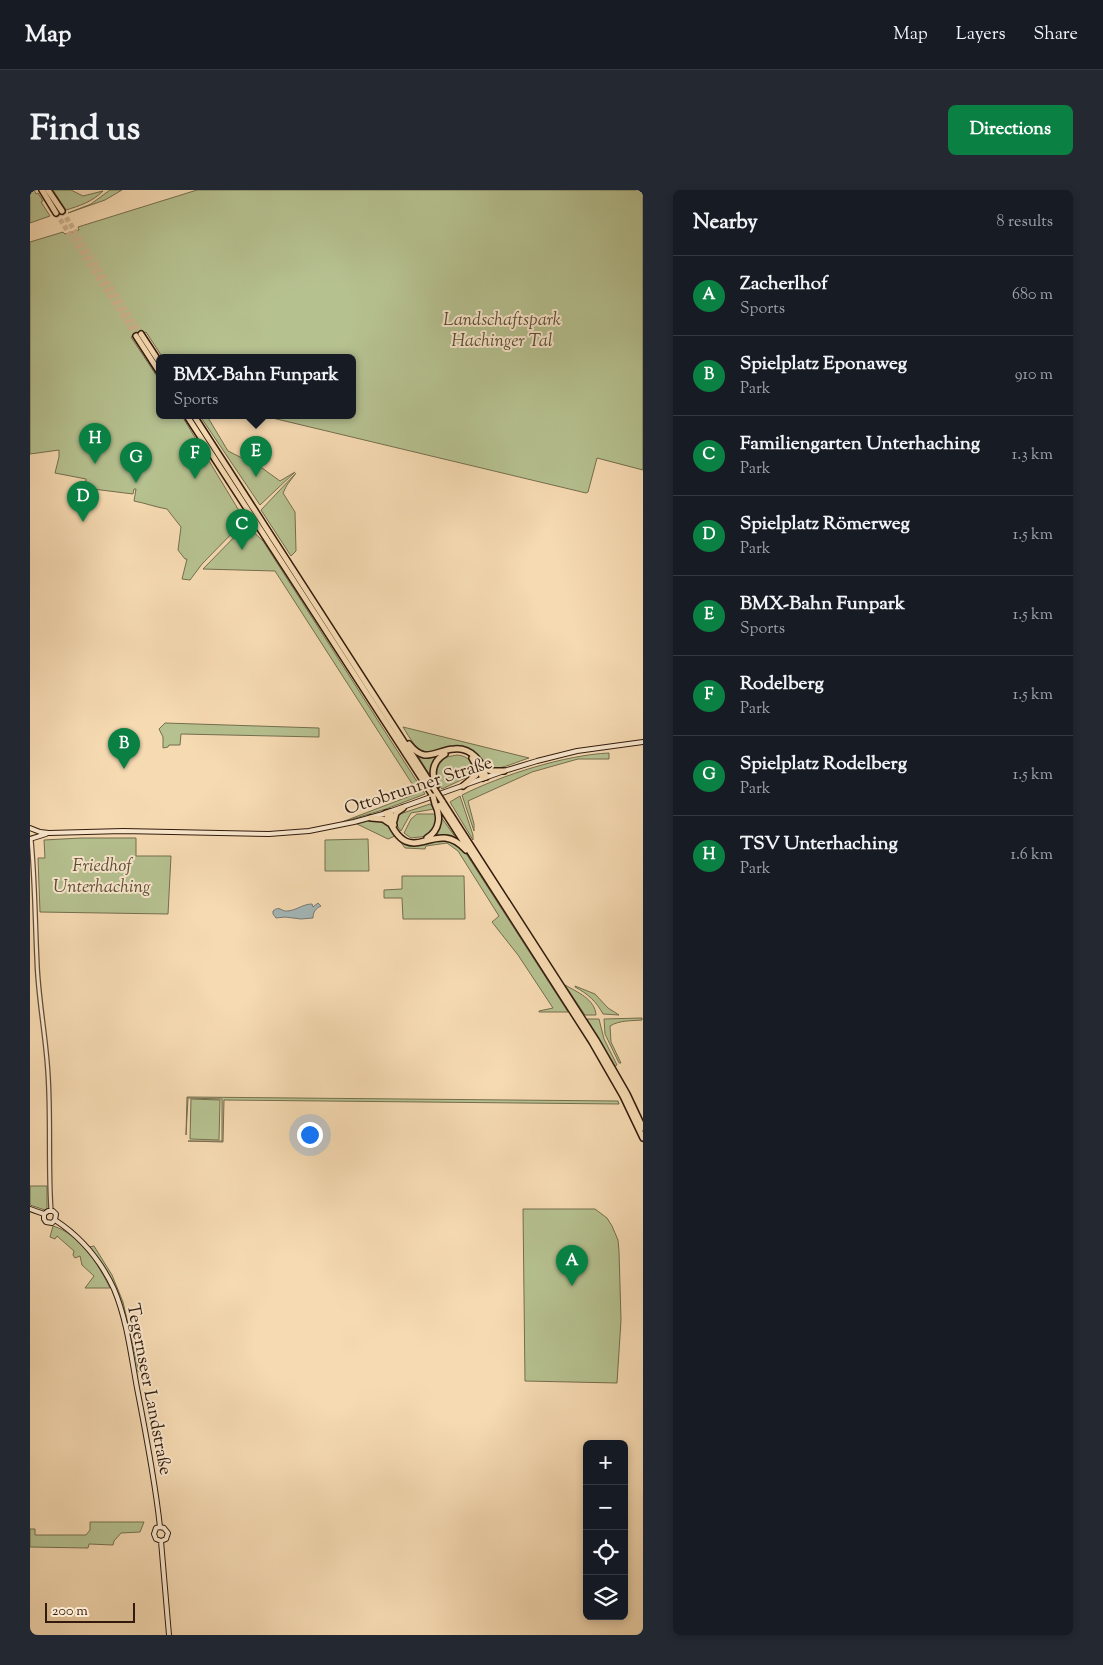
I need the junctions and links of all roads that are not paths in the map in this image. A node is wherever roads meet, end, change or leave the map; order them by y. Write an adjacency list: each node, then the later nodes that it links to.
1 (42, 190): 2 (highway)
2 (48, 190)
3 (156, 358): 4 (highway)
4 (156, 366)
5 (190, 419): 7 (highway)
6 (196, 419): 7 (highway)
7 (251, 509): 8 (highway)
8 (257, 519): 9 (highway); 16 (highway)
9 (388, 718): 12 (highway); 16 (highway)
10 (643, 742): 13 (main road, Ottobrunner Straße)
11 (475, 762): 14 (highway); 15 (highway); 16 (highway)
12 (483, 768): 13 (highway); 14 (highway)
13 (504, 770): 14 (main road, Ottobrunner Straße)
14 (484, 778): 15 (main road, Ottobrunner Straße)
15 (464, 786): 18 (main road, Ottobrunner Straße)
16 (433, 788): 17 (highway, bridge); 17 (highway, bridge)
17 (441, 802): 21 (highway); 25 (highway); 26 (highway)
18 (403, 808): 19 (main road, Ottobrunner Straße); 21 (highway)
19 (388, 812): 20 (main road, Ottobrunner Straße); 21 (highway)
20 (372, 818): 21 (highway); 23 (main road, Ottobrunner Straße)
21 (392, 824): 25 (highway)
22 (32, 829): 23 (main road, Ottobrunner Straße); 24 (main road, Ottobrunner Straße)
23 (49, 833): 24 (main road, Ottobrunner Straße)
24 (32, 838): 31 (street)
25 (478, 864): 26 (highway)
26 (577, 1014): 27 (highway)
27 (581, 1020): 28 (highway); 29 (highway)
28 (643, 1128)
29 (643, 1138)
30 (30, 1209): 32 (main road, Tegernseer Landstraße)
31 (51, 1210): 32 (main road); 33 (main road)
32 (44, 1214): 33 (main road, Tegernseer Landstraße)
33 (55, 1220): 34 (main road, Tegernseer Landstraße)
34 (160, 1527): 35 (main road, Tegernseer Landstraße); 35 (main road, Tegernseer Landstraße)
35 (161, 1541): 36 (main road, Tegernseer Landstraße)
36 (169, 1635)

